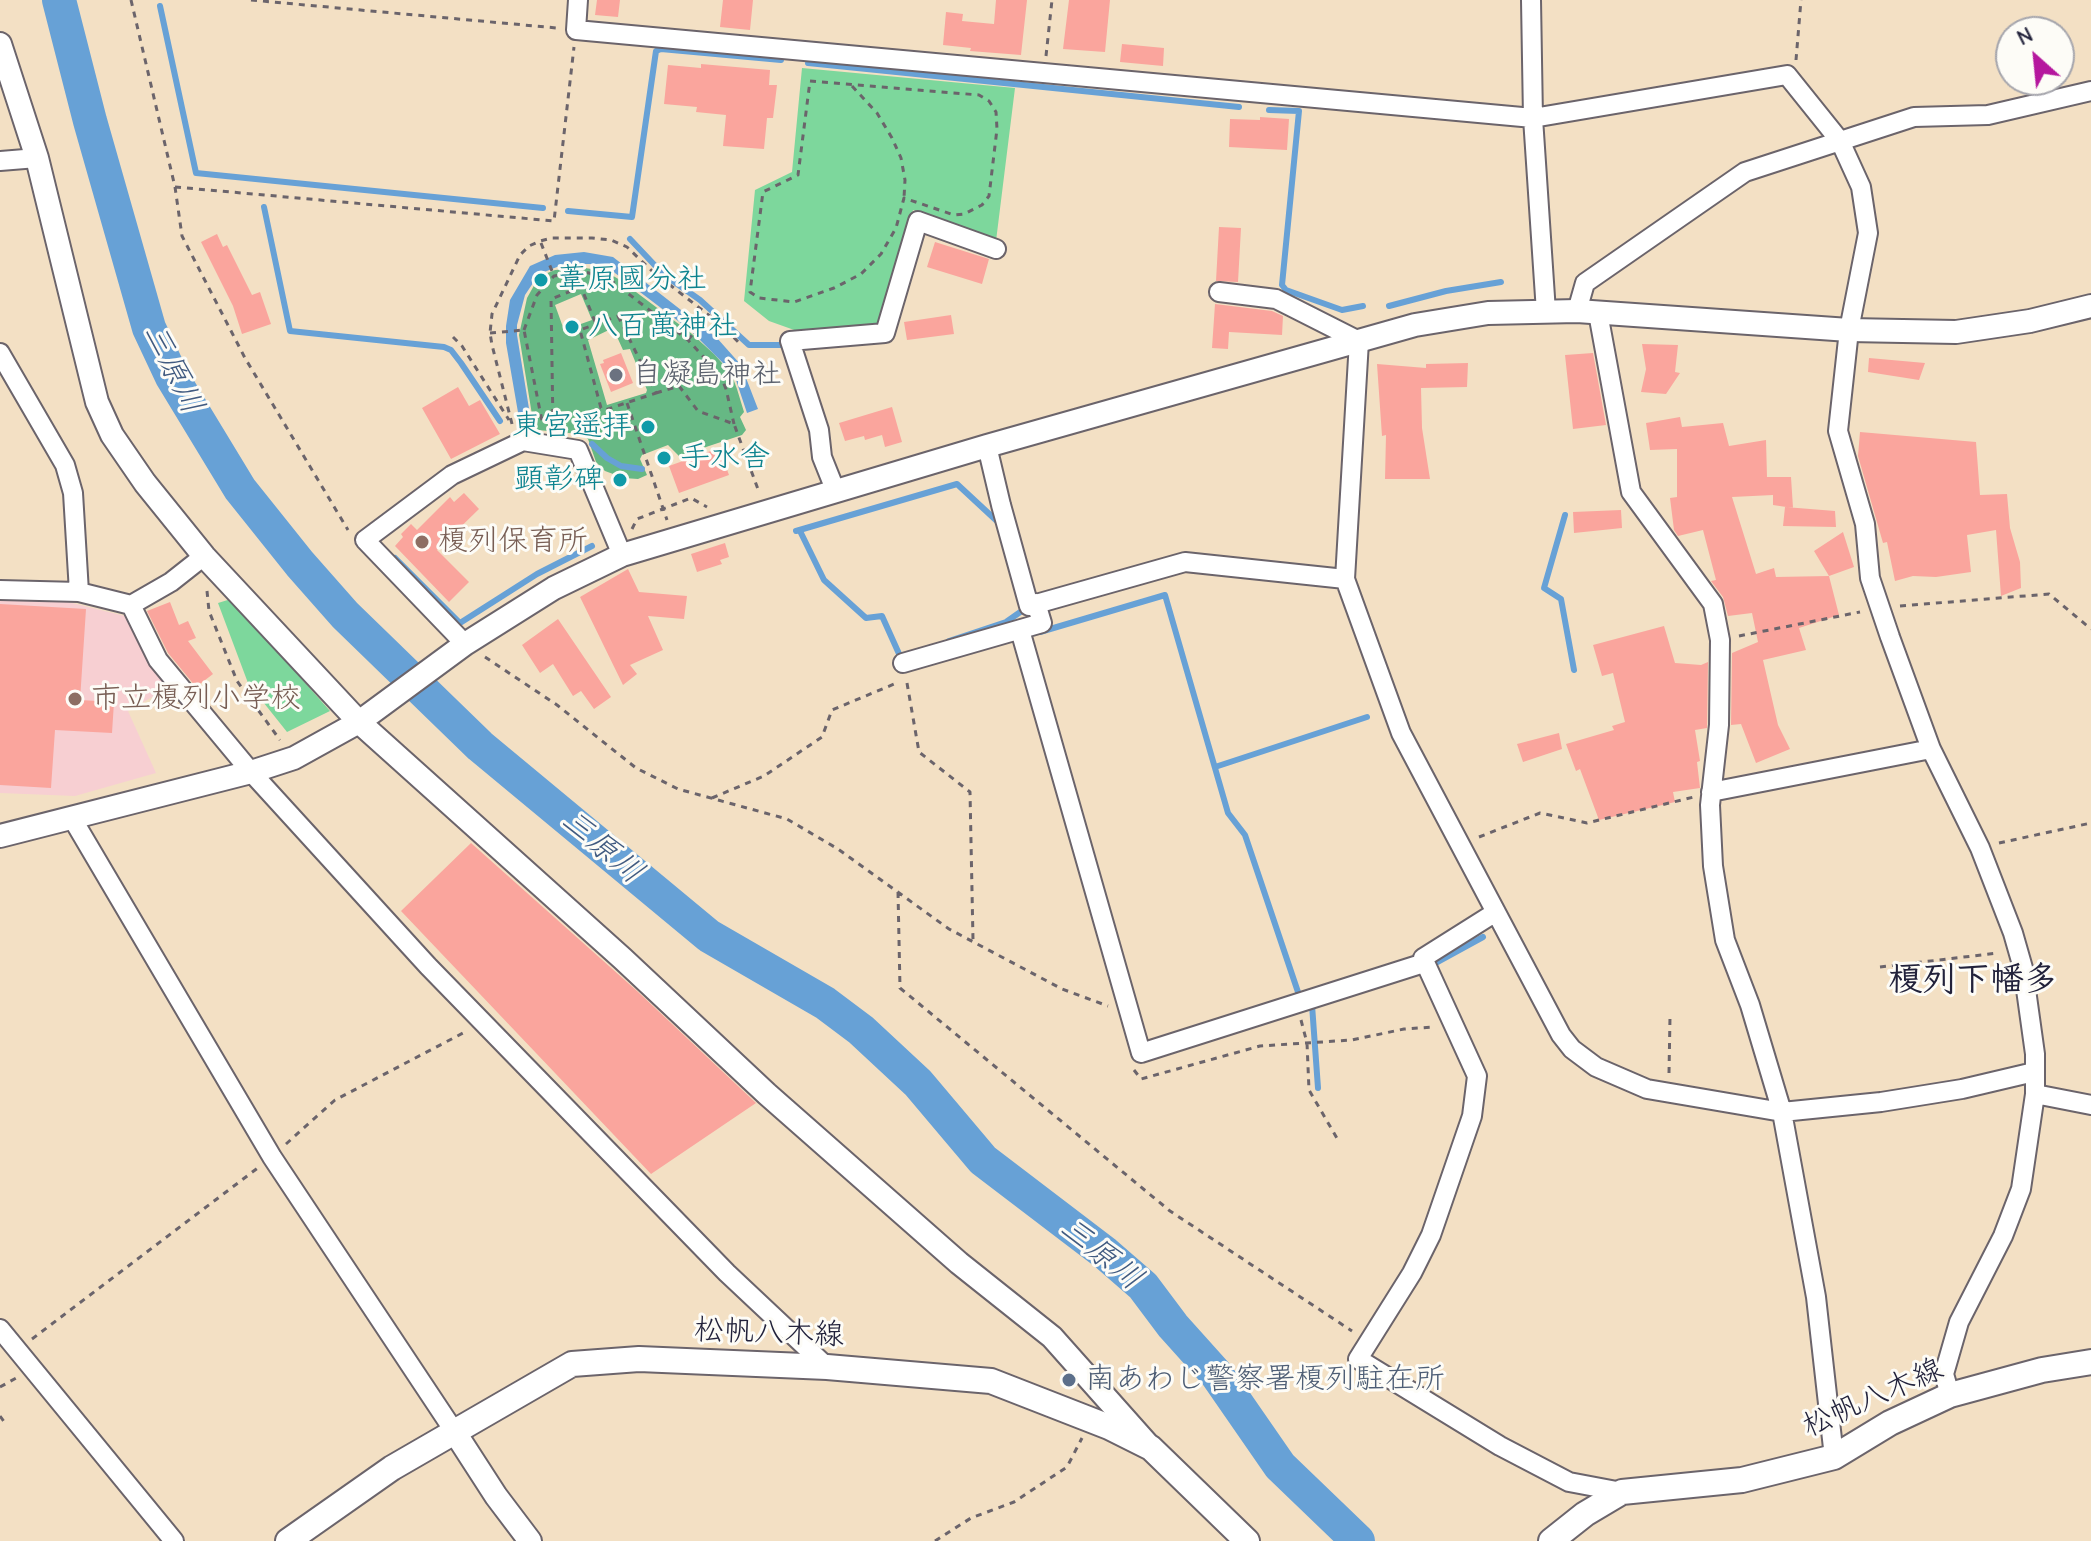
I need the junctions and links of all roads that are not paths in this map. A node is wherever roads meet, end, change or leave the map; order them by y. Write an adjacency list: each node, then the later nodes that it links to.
1 (578, 0): 5 (street)
2 (1531, 0): 5 (street)
3 (0, 44): 7 (street)
4 (2091, 91): 6 (street)
5 (1533, 118): 6 (street); 12 (street)
6 (1840, 141): 13 (street); 14 (street)
7 (37, 158): 8 (street); 20 (street)
8 (0, 161)
9 (996, 249): 18 (street)
10 (1219, 292): 15 (street)
11 (2091, 306): 14 (street)
12 (1546, 312): 13 (street); 15 (street)
13 (1588, 312): 14 (street); 32 (street)
14 (1849, 330): 30 (street)
15 (1359, 341): 17 (street); 21 (street)
16 (0, 353): 23 (street)
17 (987, 446): 18 (street); 24 (street)
18 (836, 492): 19 (street)
19 (622, 555): 27 (street); 27 (street)
20 (204, 556): 25 (street); 29 (street)
21 (1345, 579): 24 (street); 35 (street)
22 (0, 590): 23 (street)
23 (79, 592): 25 (street)
24 (1036, 603): 26 (street)
25 (131, 605): 31 (street)
26 (1020, 630): 28 (street); 36 (street)
27 (460, 648): 29 (street)
28 (903, 663)
29 (359, 722): 31 (street); 46 (street)
30 (1931, 749): 32 (street); 37 (street)
31 (251, 772): 33 (street); 43 (street)
32 (1711, 792): 40 (street)
33 (72, 818): 34 (street); 45 (street)
34 (0, 836)
35 (1496, 912): 36 (street); 40 (street)
36 (1424, 963): 48 (street)
37 (2034, 1072): 38 (street); 40 (street)
38 (2035, 1094): 39 (street); 44 (street)
39 (2091, 1105)
40 (1782, 1112): 47 (street)
41 (0, 1329): 49 (street)
42 (2091, 1362): 44 (main road, 松帆八木線)
43 (827, 1367): 45 (main road, 松帆八木線); 46 (main road, 松帆八木線)
44 (1950, 1395): 47 (main road, 松帆八木線)
45 (454, 1431): 50 (main road, 松帆八木線); 51 (street)
46 (1151, 1448): 52 (main road, 松帆八木線)
47 (1834, 1457): 48 (main road, 松帆八木線)
48 (1622, 1492): 53 (main road, 松帆八木線)
49 (174, 1541)
50 (288, 1541)
51 (530, 1541)
52 (1247, 1541)
53 (1551, 1541)

